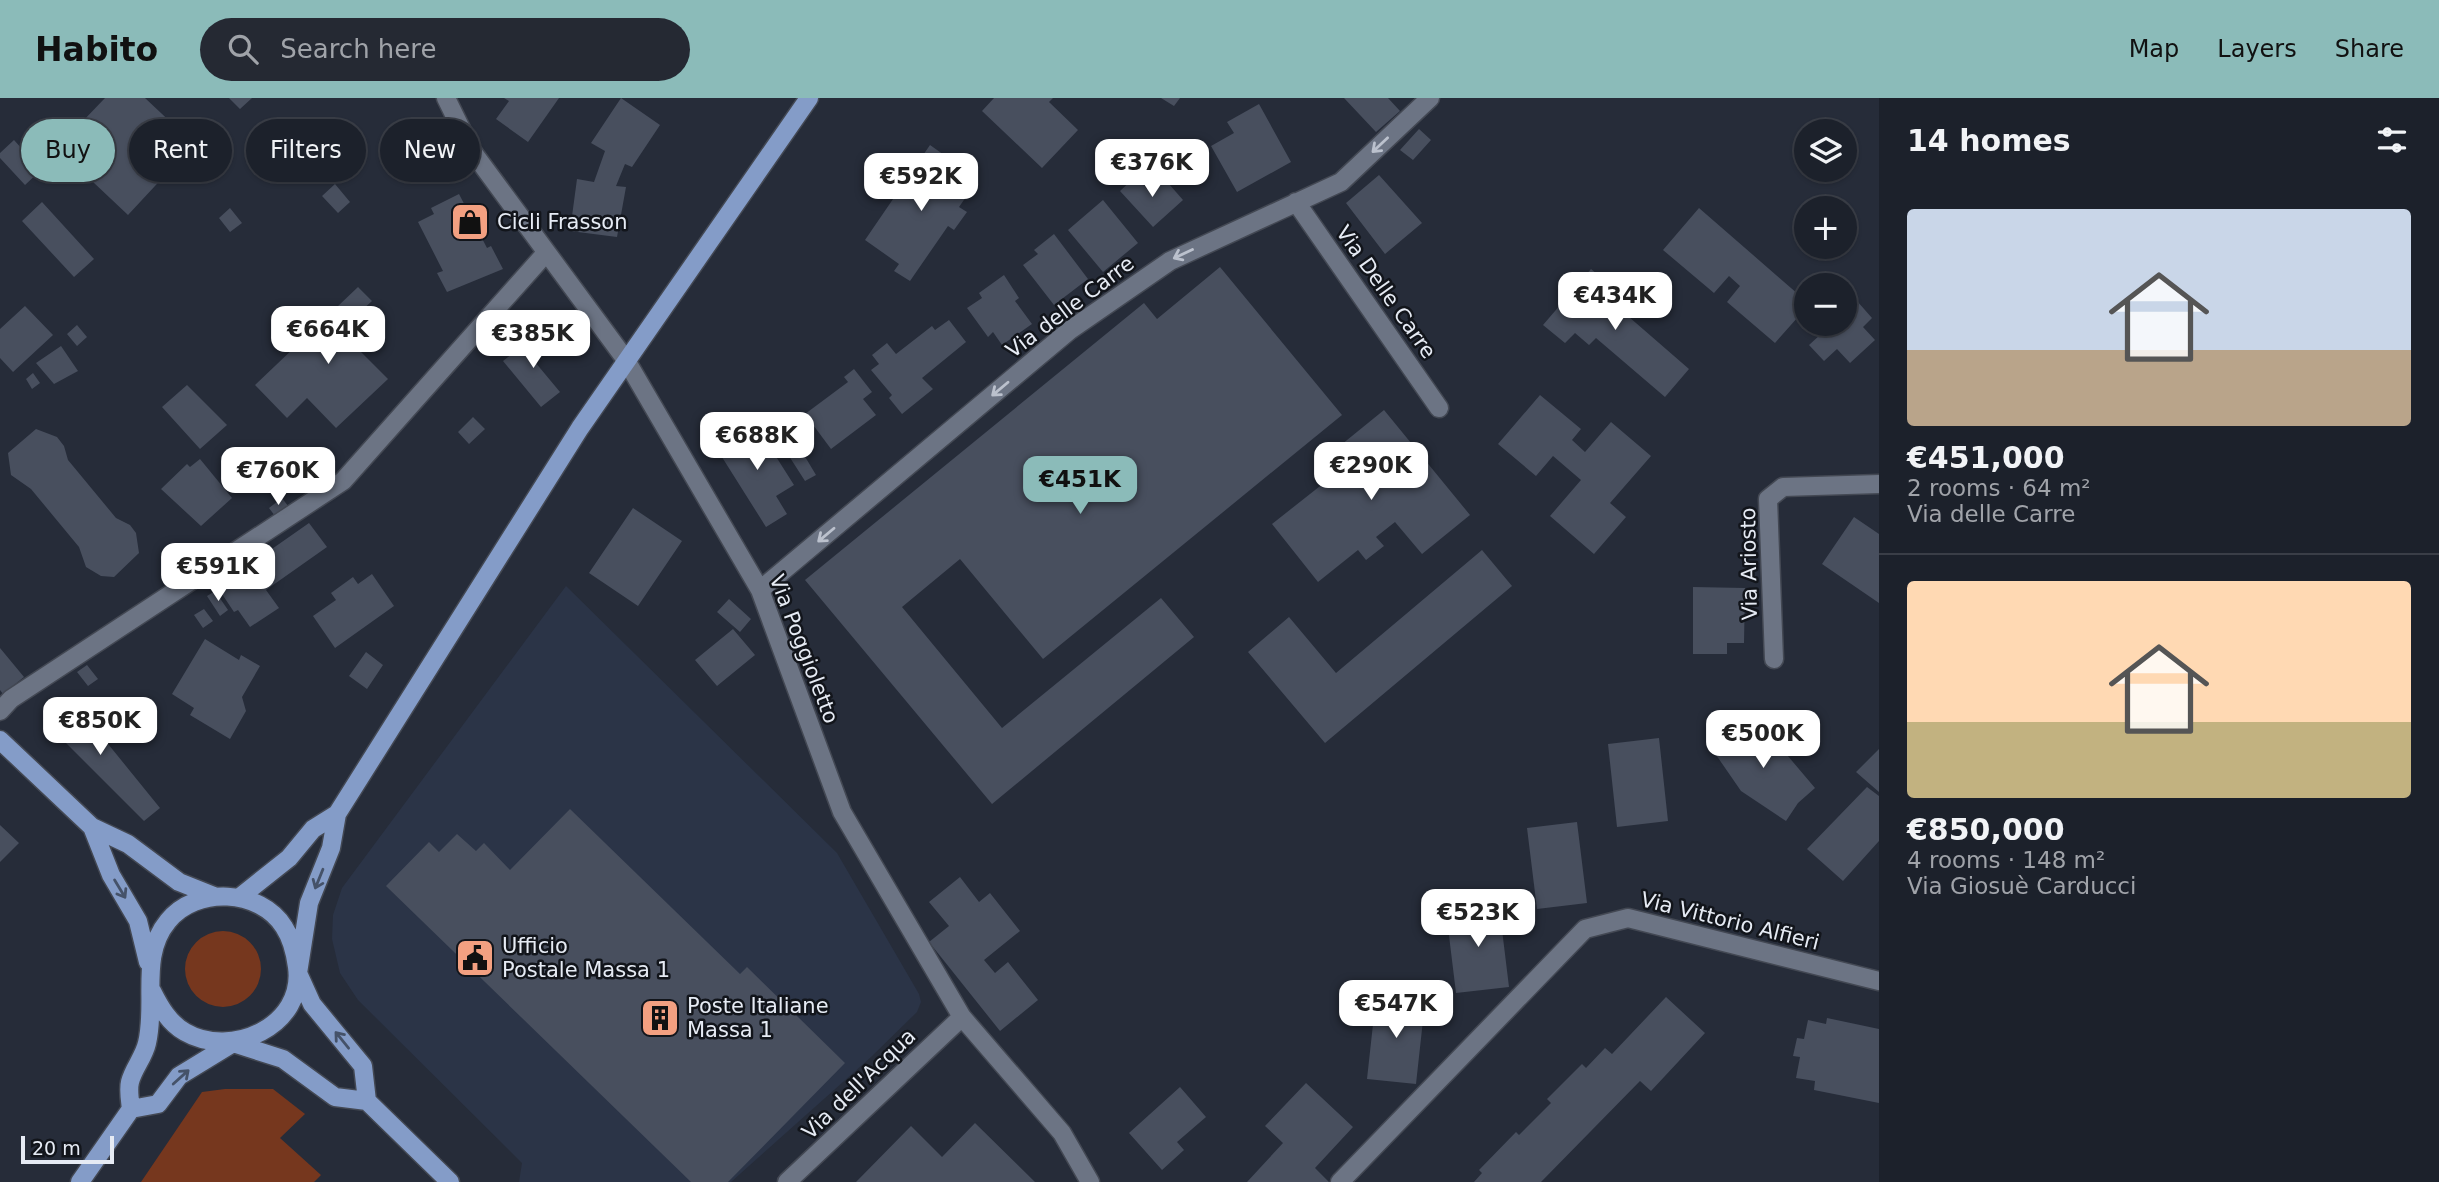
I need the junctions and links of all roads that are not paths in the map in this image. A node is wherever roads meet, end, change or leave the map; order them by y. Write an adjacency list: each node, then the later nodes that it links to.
1 (446, 98): 5 (street, Via Poggioletto)
2 (809, 98): 6 (main road)
3 (1430, 98): 4 (street, Via delle Carre, one-way to 4)
4 (1296, 202): 7 (street, Via Delle Carre); 9 (street, Via delle Carre, one-way to 9)
5 (545, 254): 6 (street, Via Poggioletto); 11 (street)
6 (626, 360): 9 (street, Via Poggioletto); 13 (main road)
7 (1439, 408)
8 (1879, 484): 10 (street, Via Ariosto)
9 (760, 590): 21 (street, Via Poggioletto)
10 (1774, 659)
11 (0, 710)
12 (0, 740): 14 (main road)
13 (337, 814): 16 (main road); 18 (main road, one-way to 18)
14 (92, 827): 15 (main road); 17 (main road, one-way to 17)
15 (214, 896): 16 (main road); 17 (main road)
16 (240, 897): 18 (main road)
17 (149, 966): 20 (main road)
18 (298, 973): 22 (main road); 23 (main road, one-way to 18)
19 (1879, 981): 29 (street, Via Vittorio Alfieri)
20 (152, 991): 22 (main road); 24 (main road)
21 (962, 1017): 27 (street, Via dell'Acqua); 28 (street, Via Poggioletto)
22 (233, 1043): 23 (main road); 24 (main road, one-way to 22)
23 (367, 1101): 26 (main road)
24 (131, 1109): 25 (main road)
25 (80, 1182)
26 (450, 1182)
27 (788, 1182)
28 (1090, 1182)
29 (1340, 1182)

